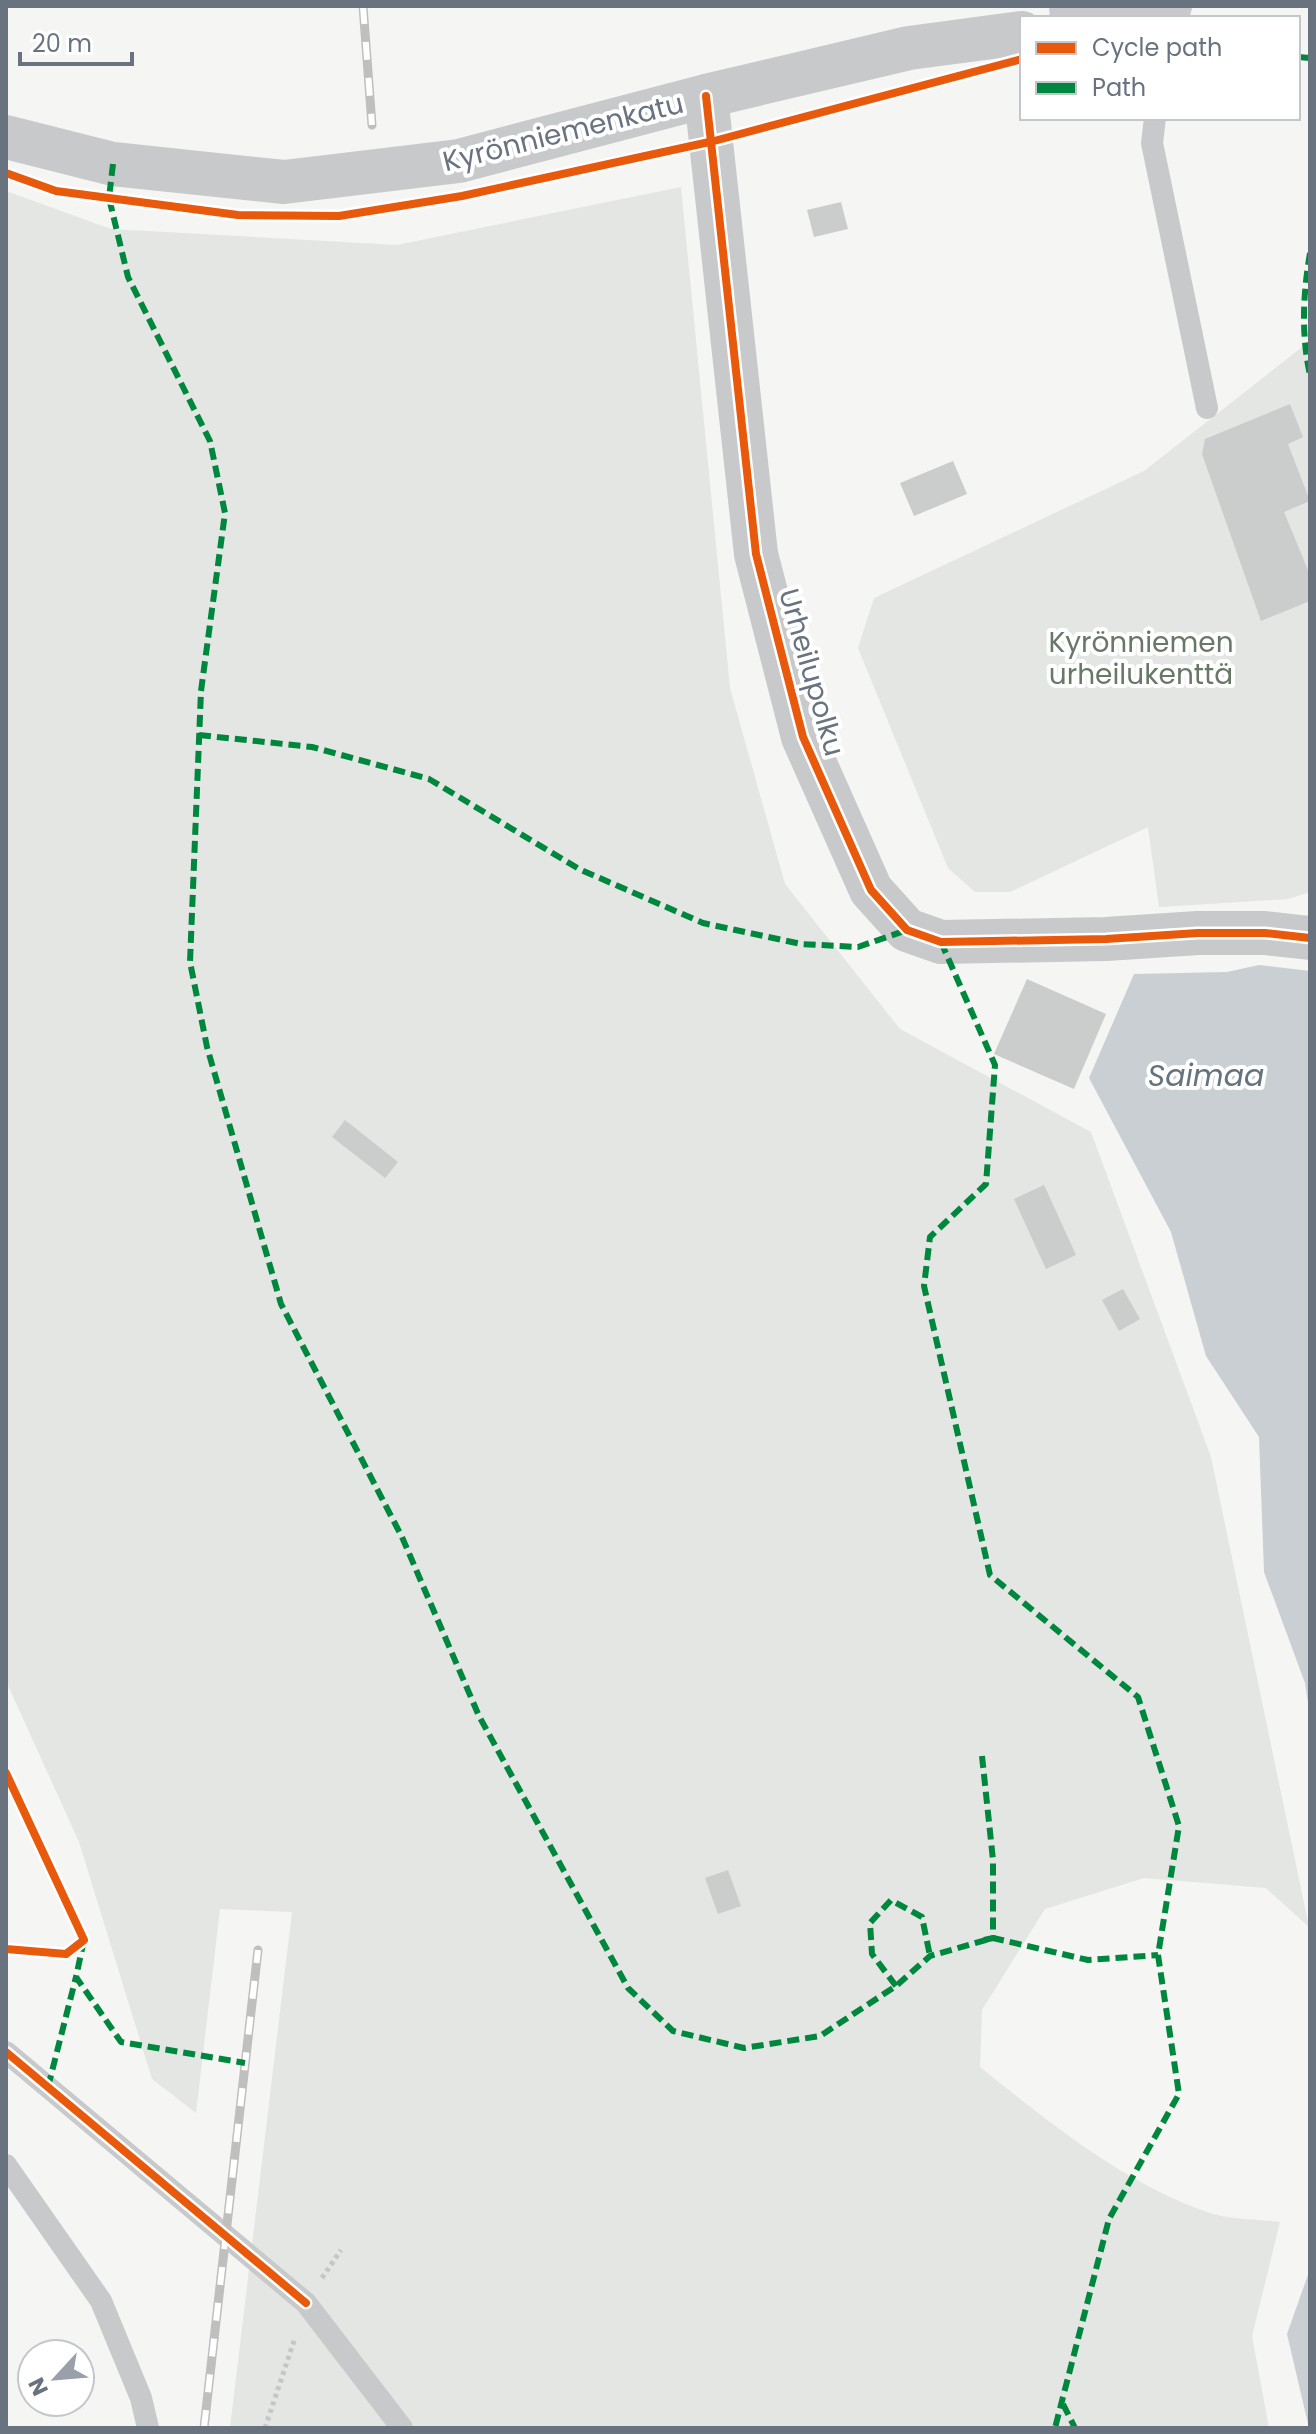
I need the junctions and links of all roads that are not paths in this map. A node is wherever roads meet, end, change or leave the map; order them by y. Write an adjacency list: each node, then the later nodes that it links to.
1 (1020, 33): 2 (street, Kyrönniemenkatu)
2 (706, 96): 4 (street, Kyrönniemenkatu); 6 (street, Urheilupolku)
3 (1155, 120): 5 (lane)
4 (6, 137)
5 (1207, 408)
6 (1310, 938)
7 (6, 2052): 10 (lane)
8 (6, 2165): 9 (lane)
9 (148, 2428)
10 (402, 2428)

